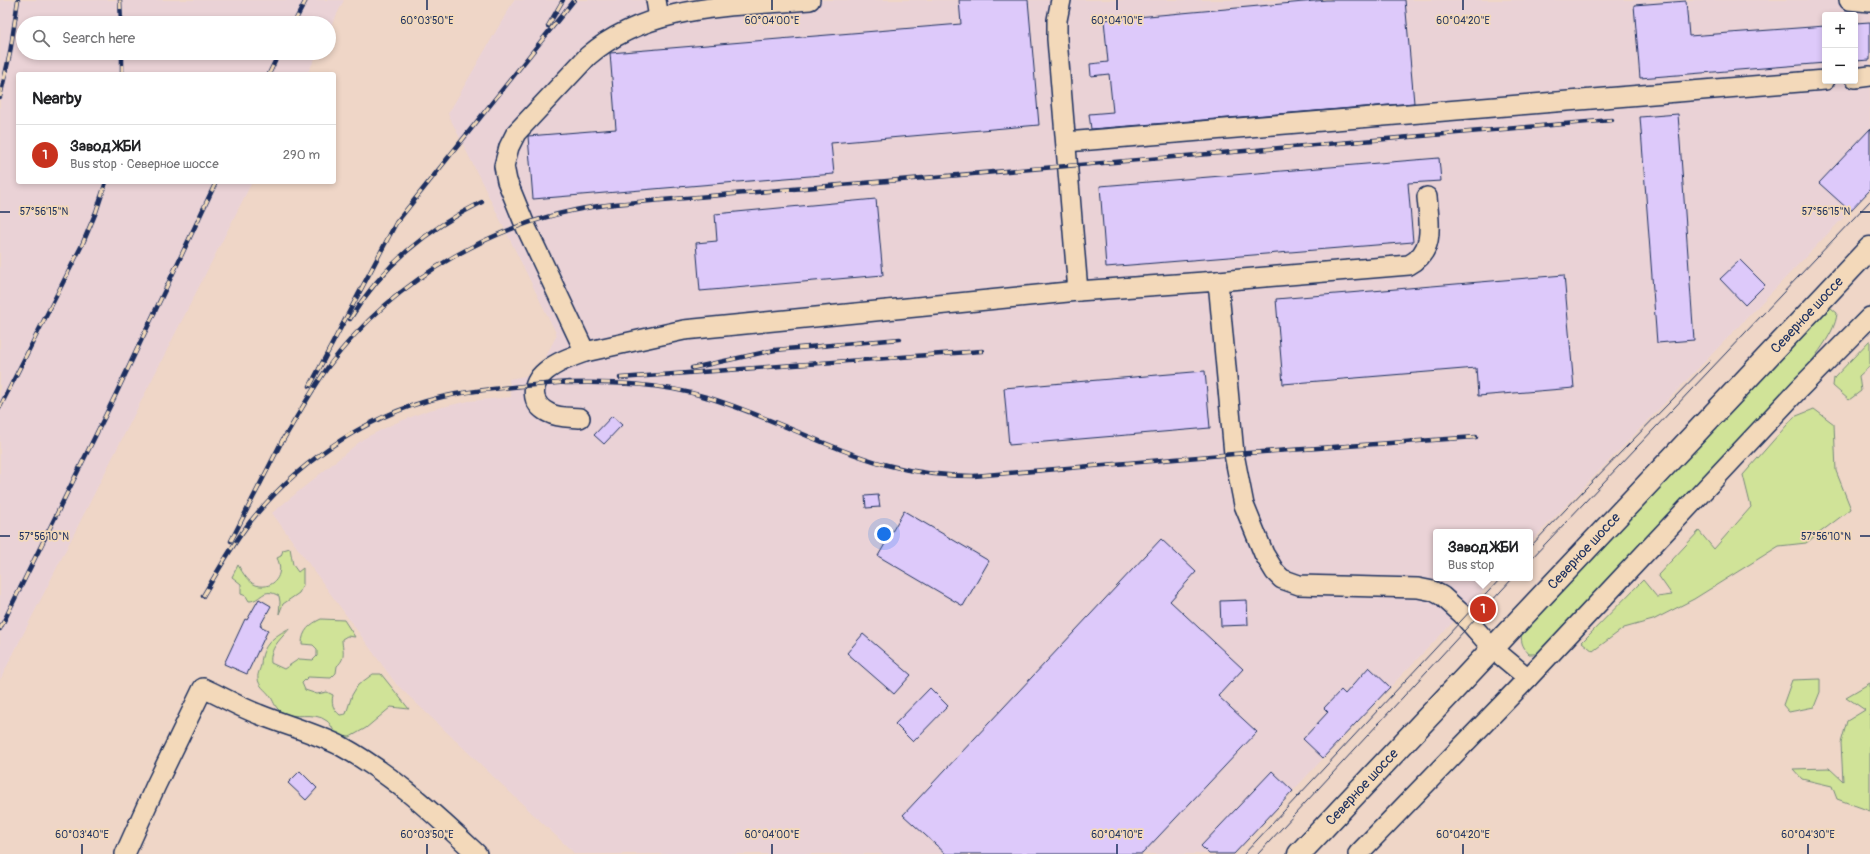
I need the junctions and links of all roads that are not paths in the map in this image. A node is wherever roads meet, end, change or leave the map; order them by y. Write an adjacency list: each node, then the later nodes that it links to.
1 (810, 0): 5 (lane)
2 (1060, 0): 9 (lane)
3 (1849, 0): 4 (lane)
4 (1870, 2)
5 (657, 9): 15 (lane)
6 (1870, 76): 7 (lane)
7 (1858, 78)
8 (1822, 80): 9 (lane)
9 (1066, 142): 13 (lane)
10 (1427, 197): 12 (lane)
11 (1870, 248): 17 (main road, Северное шоссе)
12 (1218, 281): 13 (lane); 17 (lane)
13 (1078, 291): 15 (lane)
14 (1870, 317): 18 (lane)
15 (585, 352): 16 (lane)
16 (580, 418)
17 (1492, 648): 18 (lane); 21 (main road, Северное шоссе)
18 (1528, 678): 22 (lane)
19 (125, 854): 20 (lane)
20 (477, 854)
21 (1299, 854)
22 (1358, 854)

